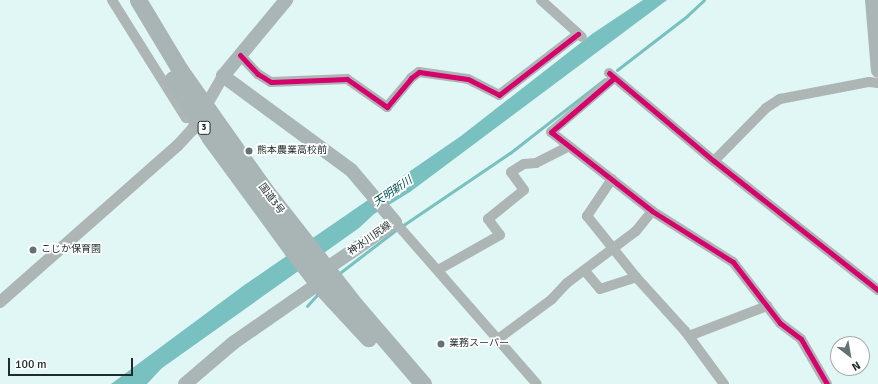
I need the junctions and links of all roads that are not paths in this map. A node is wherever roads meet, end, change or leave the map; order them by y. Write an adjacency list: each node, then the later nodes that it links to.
1 (112, 0): 11 (street)
2 (125, 0): 11 (highway, 国道3号 / 3)
3 (138, 0): 11 (highway, 国道3号 / 3)
4 (286, 0): 7 (main road)
5 (541, 0): 7 (street)
6 (870, 3): 8 (main road)
7 (240, 55): 9 (main road)
8 (878, 70)
9 (223, 76): 11 (street); 16 (main road, 神水川尻線)
10 (878, 83): 13 (street)
11 (201, 112): 18 (highway, 国道3号 / 3); 24 (street)
12 (569, 146): 13 (street); 14 (street); 19 (street)
13 (714, 161): 23 (street)
14 (612, 179): 15 (street); 17 (street)
15 (652, 211): 17 (street); 25 (street)
16 (390, 217): 18 (main road, 神水川尻線); 19 (street)
17 (613, 247): 20 (street); 21 (street)
18 (318, 266): 22 (highway, 国道3号 / 3); 30 (highway, 国道3号 / 3)
19 (438, 270): 27 (street)
20 (585, 271): 21 (street); 27 (street)
21 (636, 277): 26 (street)
22 (318, 284): 28 (main road); 29 (highway, 国道3号 / 3)
23 (878, 290)
24 (0, 302)
25 (767, 306): 26 (street); 33 (street)
26 (689, 336): 32 (street)
27 (498, 339): 31 (street)
28 (185, 384)
29 (408, 384)
30 (423, 384)
31 (537, 384)
32 (724, 384)
33 (827, 384)

